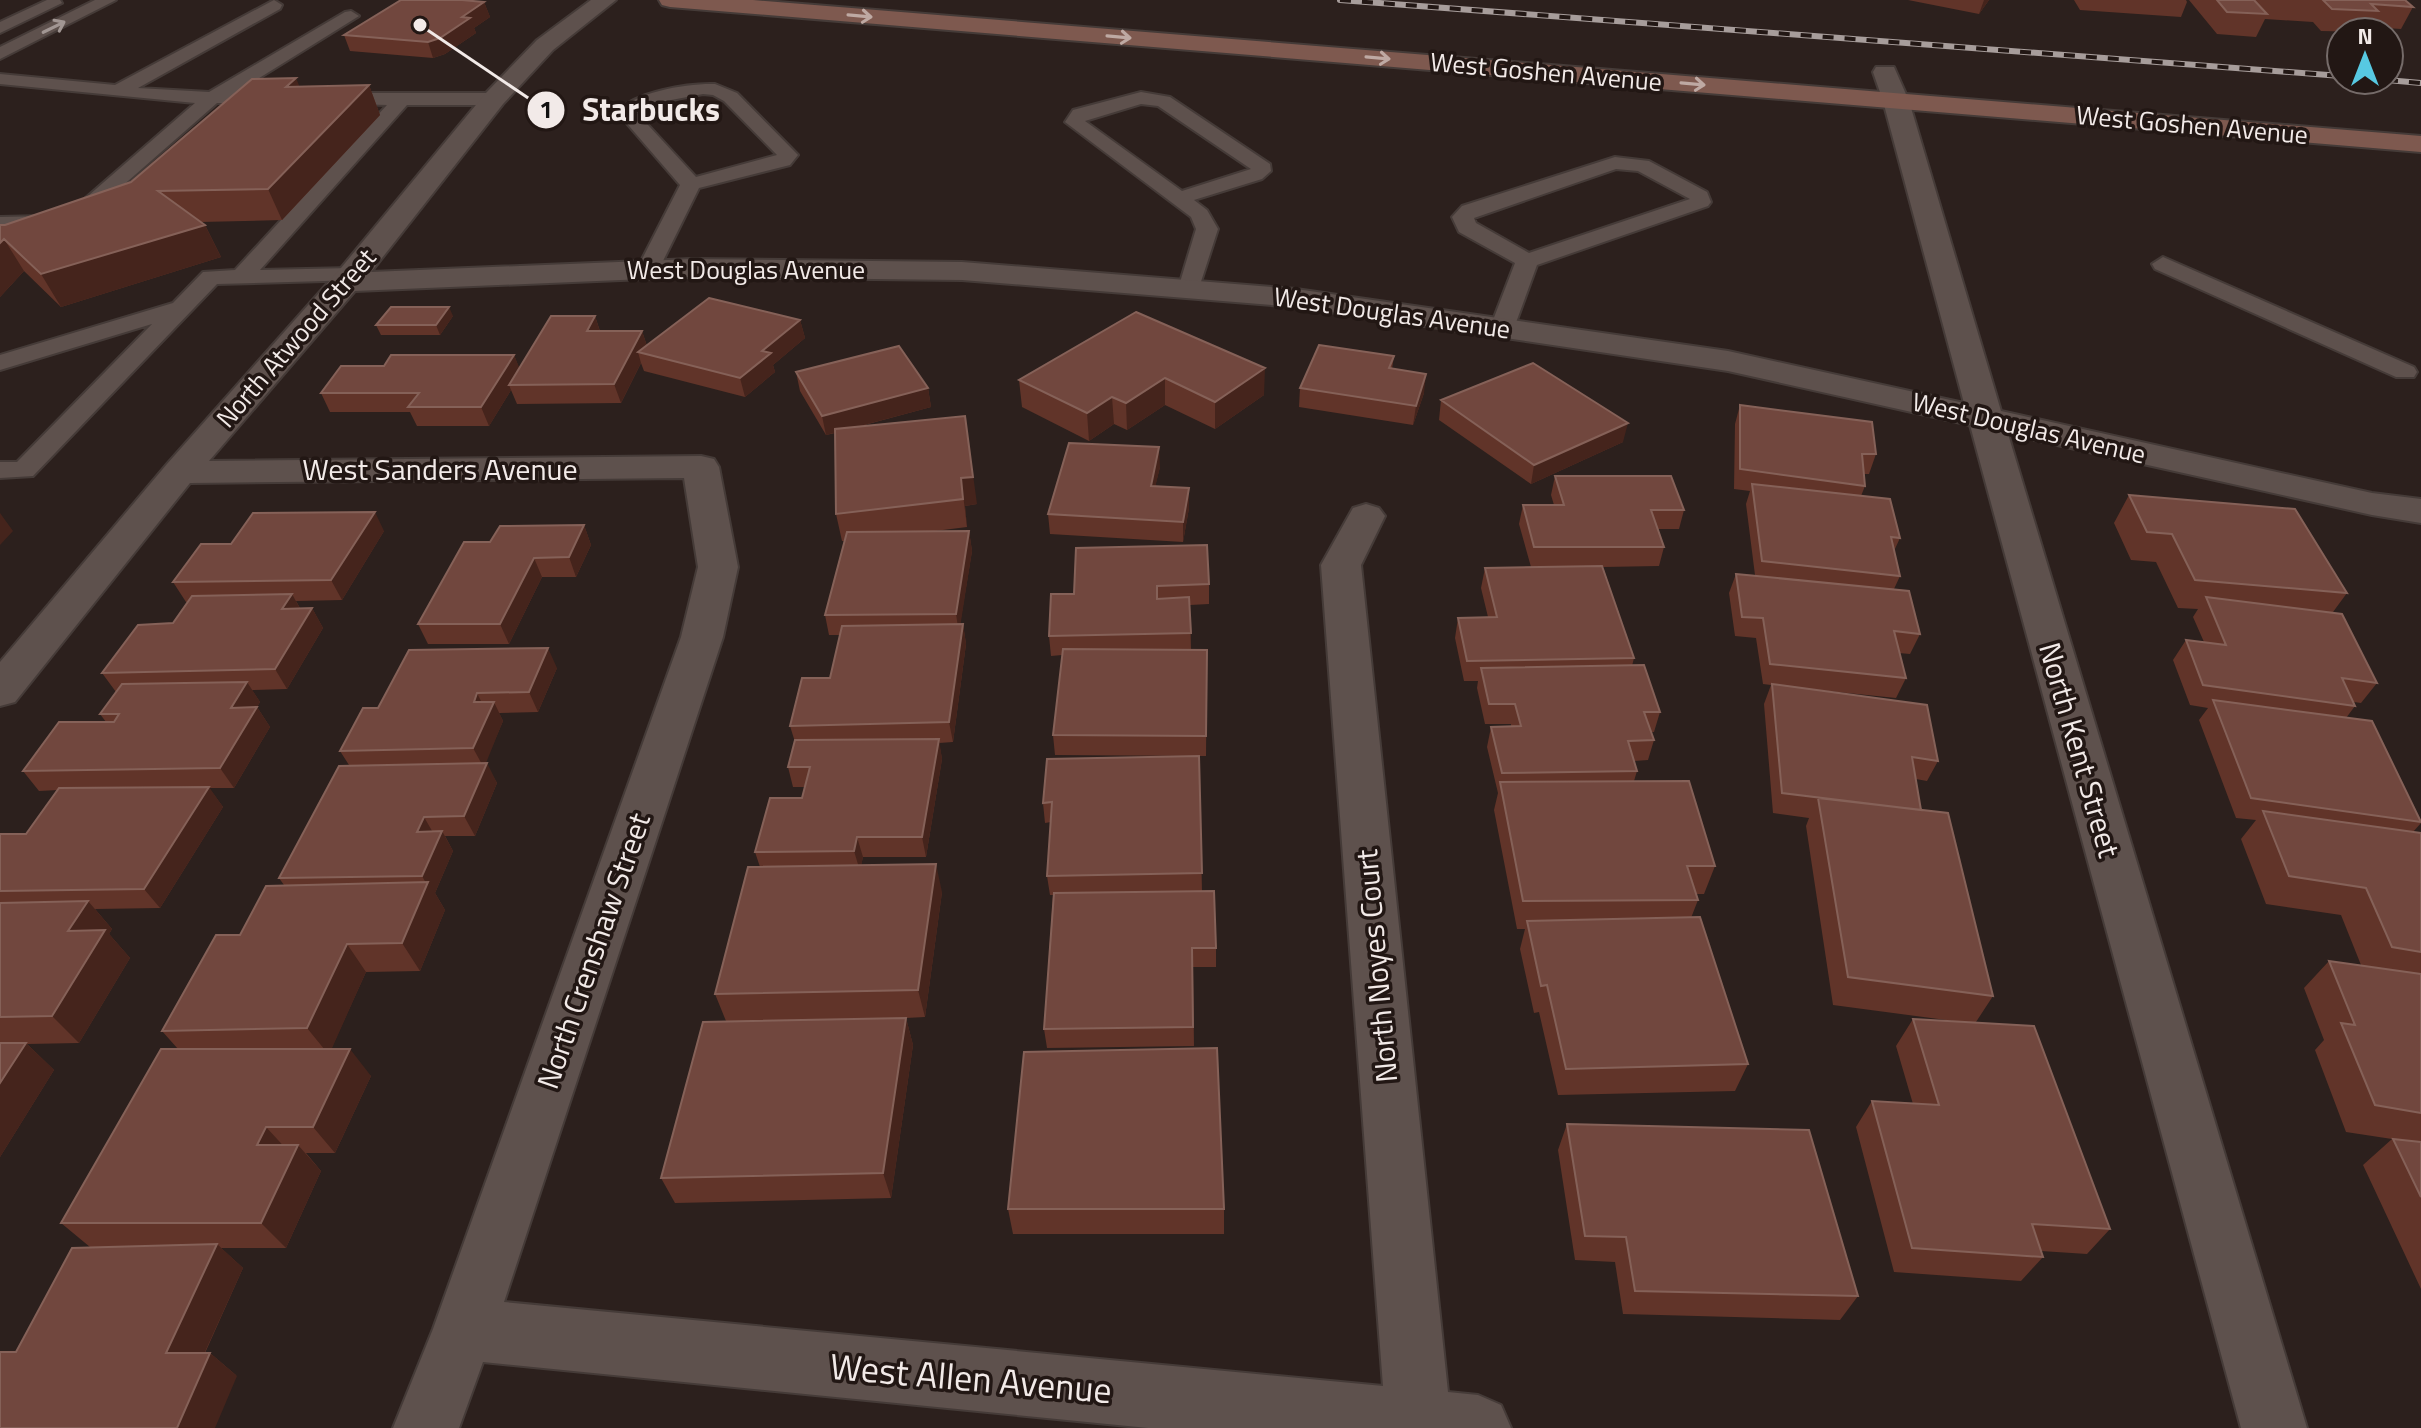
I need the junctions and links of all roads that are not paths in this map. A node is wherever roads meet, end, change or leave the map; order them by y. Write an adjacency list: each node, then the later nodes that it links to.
1 (60, 0): 7 (lane)
2 (108, 0): 8 (lane, one-way to 2)
3 (605, 0): 14 (street, North Atwood Street)
4 (670, 0): 10 (main road, West Goshen Avenue, one-way to 10)
5 (274, 5): 11 (lane)
6 (351, 16): 12 (lane)
7 (0, 28)
8 (0, 54)
9 (0, 79): 11 (lane)
10 (1892, 80): 15 (main road, West Goshen Avenue); 29 (street, North Kent Street)
11 (119, 91): 12 (lane)
12 (211, 99): 13 (lane); 18 (lane)
13 (402, 99): 14 (lane); 22 (lane)
14 (494, 99): 23 (street, North Atwood Street)
15 (2421, 144)
16 (691, 184): 16 (lane); 21 (lane)
17 (1179, 198): 17 (lane); 24 (lane)
18 (0, 223)
19 (1527, 261): 19 (lane); 26 (lane)
20 (2163, 264): 28 (lane)
21 (648, 269): 23 (street, West Douglas Avenue); 24 (street, West Douglas Avenue)
22 (242, 276): 23 (lane); 25 (lane)
23 (349, 279): 32 (street, North Atwood Street)
24 (1189, 289): 26 (street, West Douglas Avenue)
25 (180, 309): 27 (lane); 31 (lane)
26 (1502, 328): 29 (street, West Douglas Avenue)
27 (0, 363)
28 (2416, 372)
29 (1985, 418): 33 (street, West Douglas Avenue); 39 (street, North Kent Street)
30 (701, 467): 32 (street, West Sanders Avenue); 36 (street, North Crenshaw Street)
31 (0, 470)
32 (180, 472): 35 (street, North Atwood Street)
33 (2421, 511)
34 (1366, 516): 37 (street, North Noyes Court)
35 (0, 691)
36 (464, 1329): 37 (street, West Allen Avenue); 38 (street, North Crenshaw Street)
37 (1448, 1425)
38 (426, 1428)
39 (2274, 1428)

